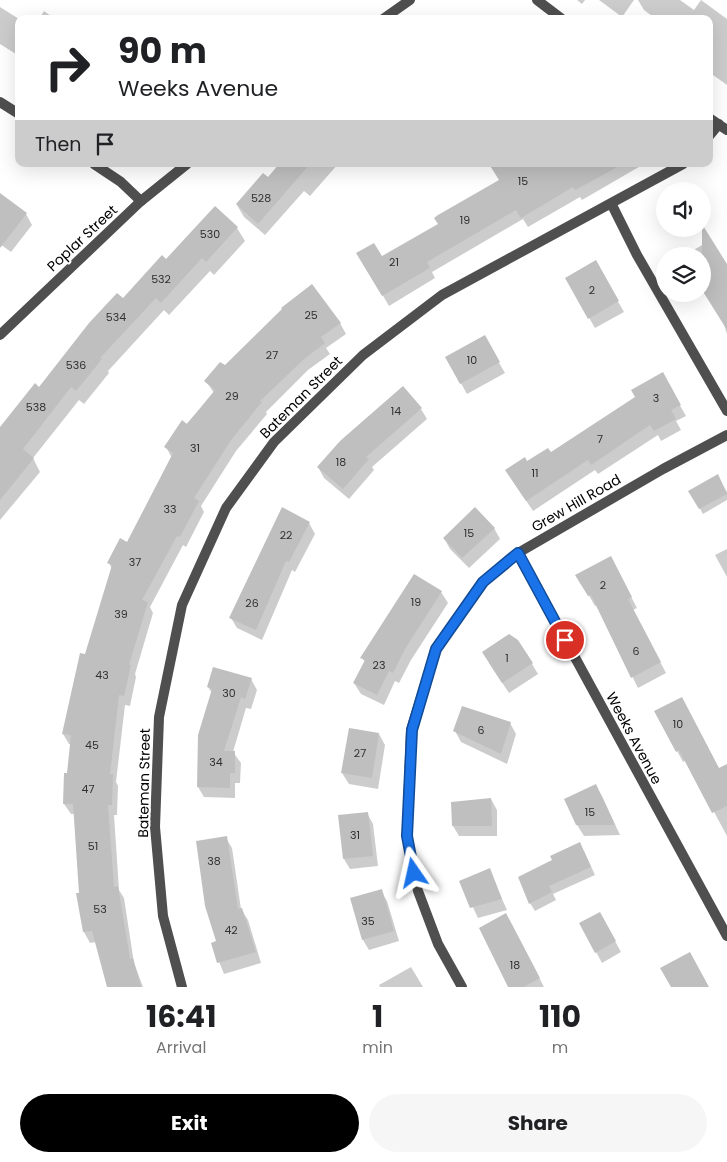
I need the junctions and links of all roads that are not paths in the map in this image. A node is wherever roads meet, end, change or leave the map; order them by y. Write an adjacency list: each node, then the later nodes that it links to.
1 (410, 0): 3 (street)
2 (537, 0): 4 (street)
3 (389, 15)
4 (557, 15)
5 (0, 102): 6 (street)
6 (15, 111)
7 (98, 167): 10 (street)
8 (183, 167): 10 (street, Poplar Street)
9 (676, 167): 11 (street, Bateman Street)
10 (141, 201): 12 (street, Poplar Street)
11 (611, 202): 13 (street); 17 (street, Bateman Street)
12 (0, 335)
13 (727, 411)
14 (727, 435): 15 (street, Grew Hill Road)
15 (518, 553): 16 (street, Weeks Avenue); 18 (street, Grew Hill Road)
16 (727, 936)
17 (182, 987)
18 (462, 987)

